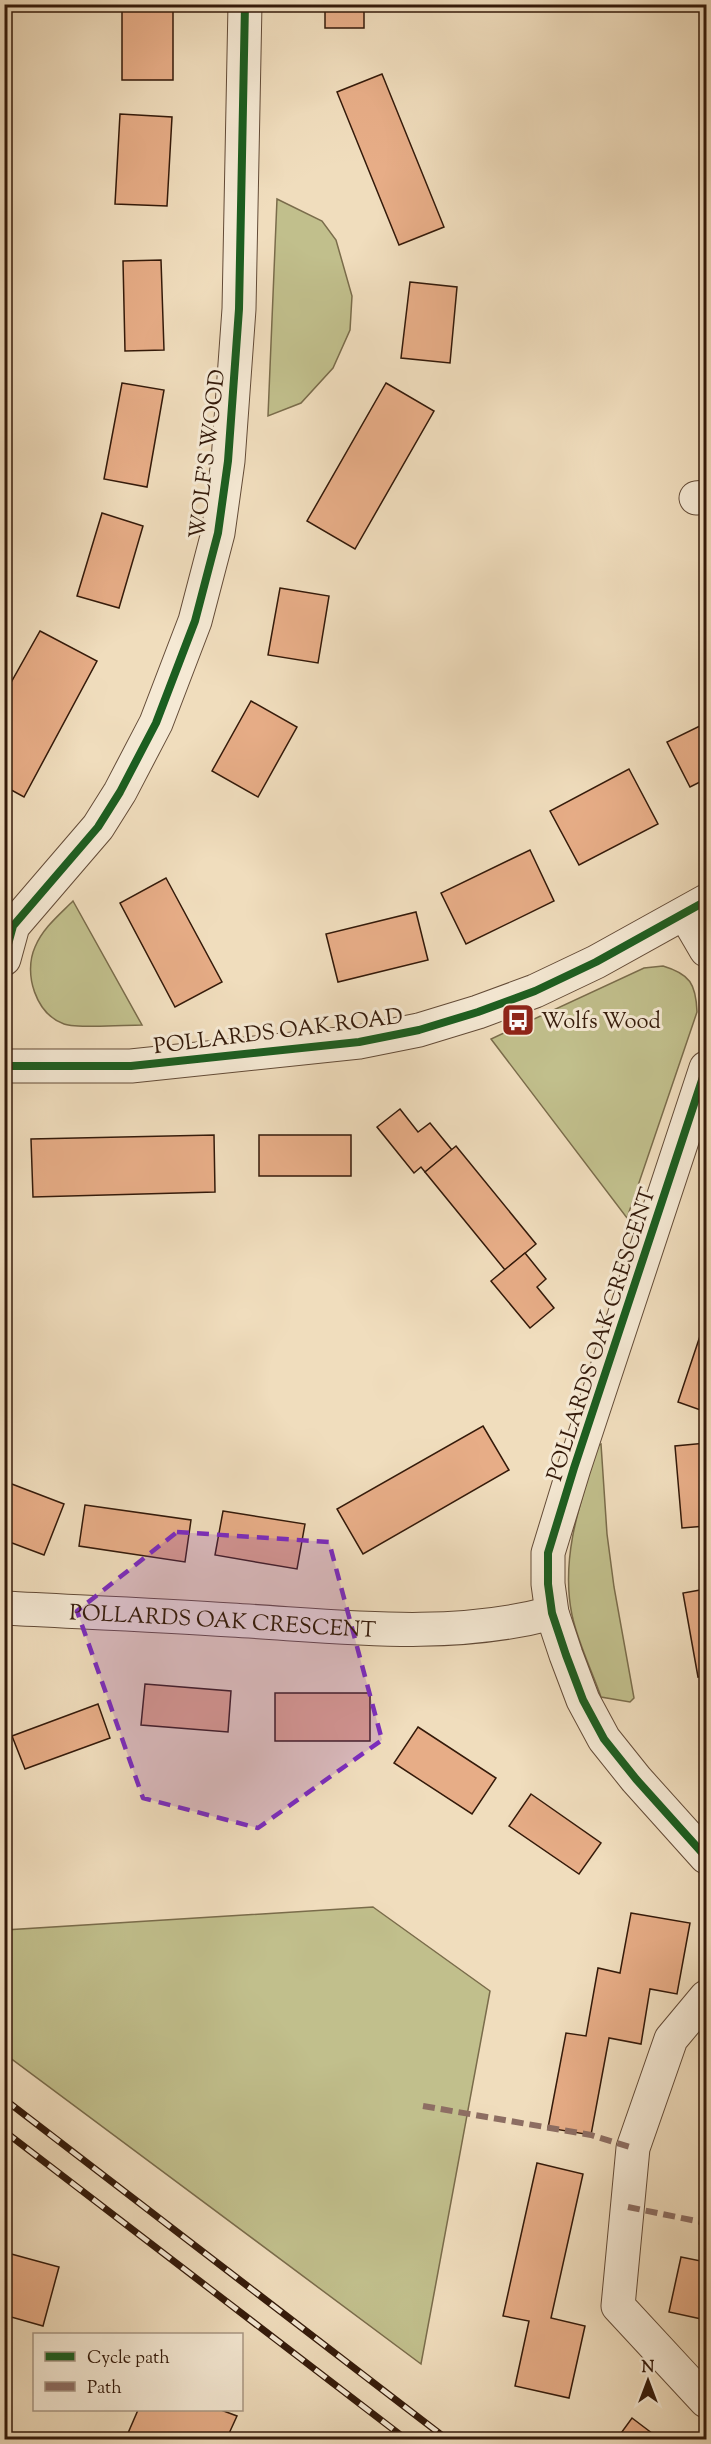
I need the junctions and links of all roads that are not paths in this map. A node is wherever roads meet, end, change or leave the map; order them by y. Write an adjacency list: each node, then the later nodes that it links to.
1 (245, 4): 4 (street, WOLF'S WOOD)
2 (696, 907): 3 (street); 5 (street, POLLARDS OAK ROAD)
3 (706, 950)
4 (4, 959)
5 (4, 1066)
6 (706, 1068): 8 (street, POLLARDS OAK CRESCENT)
7 (4, 1608): 8 (street, POLLARDS OAK CRESCENT)
8 (552, 1613): 9 (street)
9 (706, 1857)
10 (706, 1997): 11 (street)
11 (706, 2401)

